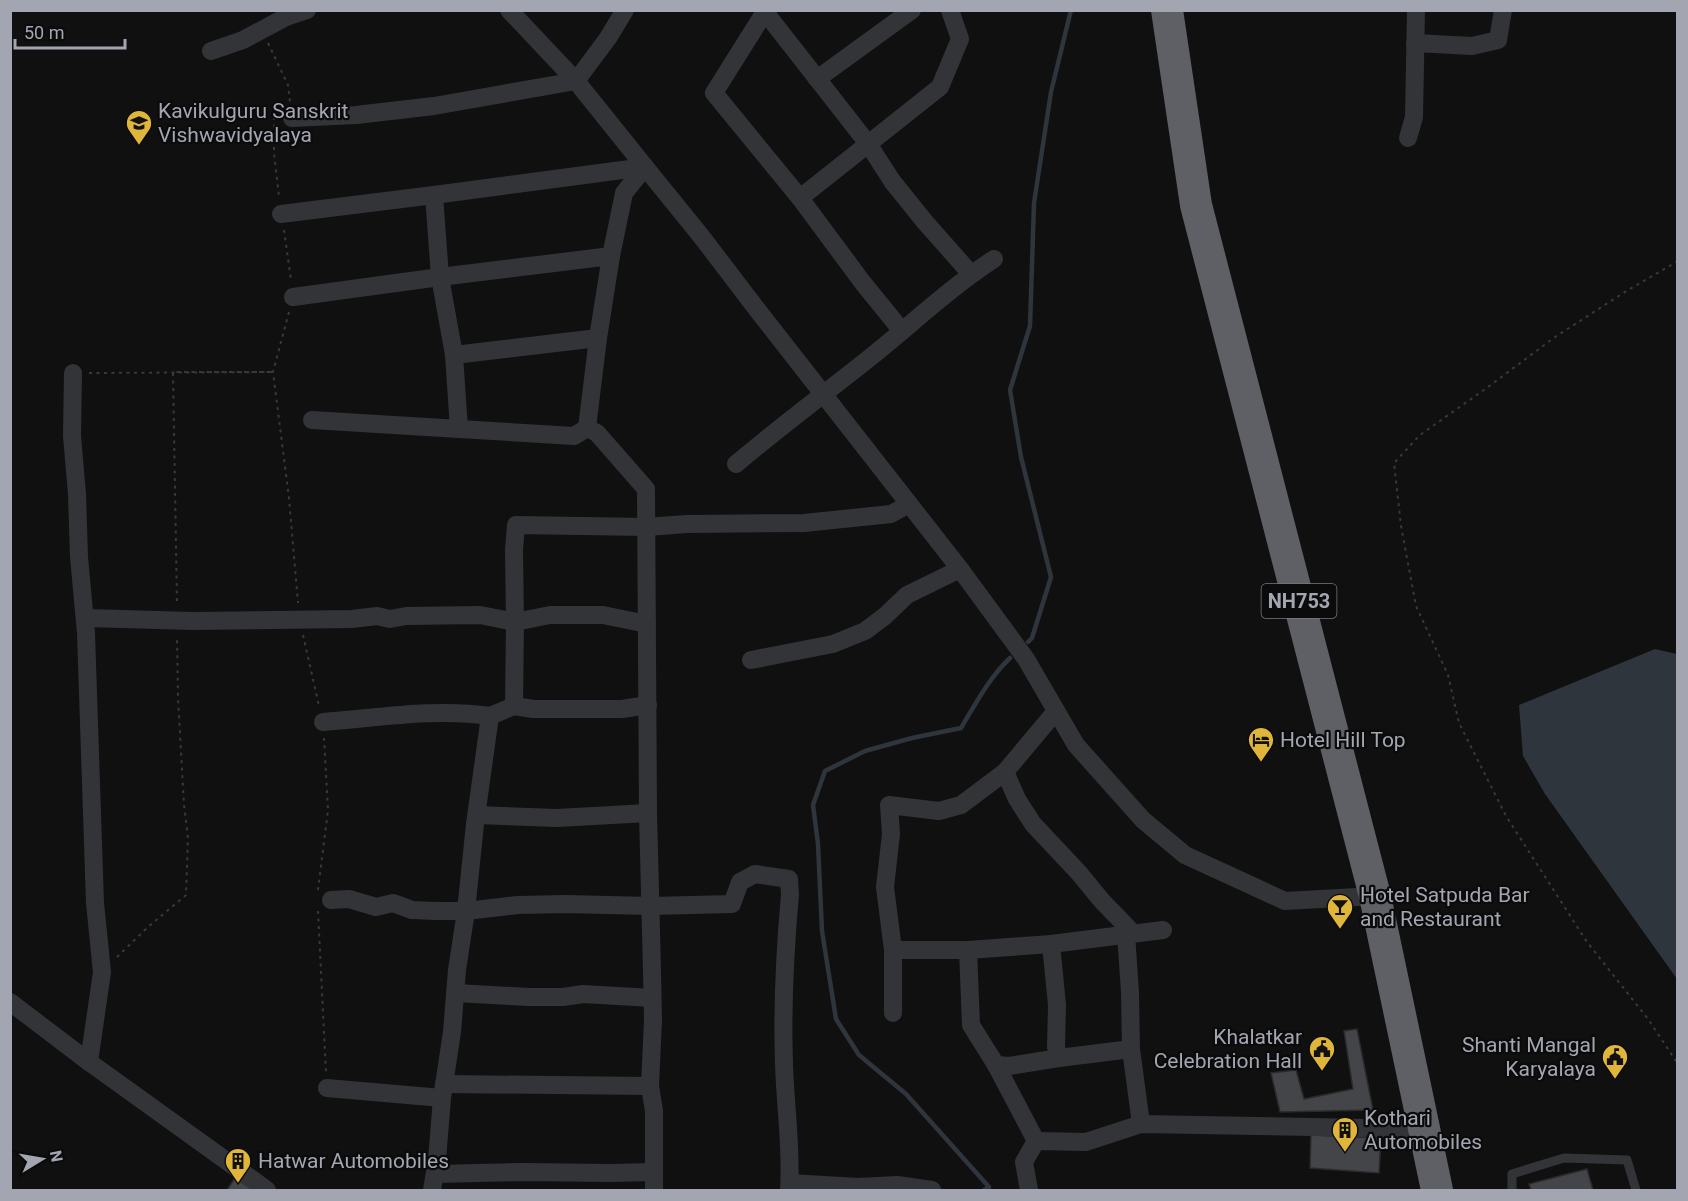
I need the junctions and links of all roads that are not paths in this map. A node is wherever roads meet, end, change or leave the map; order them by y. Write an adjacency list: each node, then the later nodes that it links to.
1 (307, 10): 11 (street)
2 (509, 10): 13 (street)
3 (625, 10): 13 (street)
4 (912, 10): 12 (street)
5 (950, 10): 16 (street)
6 (1167, 10): 50 (highway, NH753)
7 (1416, 10): 10 (street)
8 (1503, 10): 10 (street)
9 (766, 11): 12 (street); 19 (street)
10 (1415, 42): 15 (street)
11 (211, 51)
12 (817, 79): 16 (street)
13 (576, 81): 14 (street); 17 (street)
14 (292, 118)
15 (1408, 138)
16 (869, 145): 19 (street); 23 (street)
17 (645, 167): 18 (street); 21 (street); 30 (street)
18 (434, 195): 20 (street); 24 (street)
19 (801, 198): 26 (street)
20 (281, 214)
21 (611, 256): 24 (street); 27 (street)
22 (994, 259): 23 (street)
23 (971, 274): 26 (street)
24 (440, 278): 25 (street); 28 (street)
25 (294, 297)
26 (902, 331): 30 (street)
27 (598, 338): 28 (street); 32 (street)
28 (454, 355): 33 (street)
29 (73, 373): 38 (street)
30 (824, 394): 34 (street); 35 (street)
31 (312, 420): 33 (street)
32 (587, 428): 33 (street); 36 (street)
33 (459, 429)
34 (736, 464)
35 (909, 504): 36 (street); 37 (street)
36 (646, 527): 39 (street); 40 (street)
37 (960, 568): 41 (street); 44 (street)
38 (85, 618): 39 (street); 65 (street)
39 (515, 622): 40 (street); 43 (street)
40 (647, 624): 42 (street)
41 (752, 660)
42 (648, 705): 43 (street); 48 (street)
43 (514, 706): 45 (street)
44 (1056, 711): 47 (street); 50 (street)
45 (490, 716): 46 (street); 49 (street)
46 (323, 722)
47 (1005, 772): 55 (street); 57 (street)
48 (648, 813): 49 (street); 52 (street)
49 (477, 815): 53 (street)
50 (1375, 896): 71 (highway, NH753)
51 (322, 901): 53 (street)
52 (651, 906): 53 (street); 60 (street); 75 (street)
53 (466, 911): 59 (street)
54 (1163, 930): 55 (street)
55 (1129, 934): 56 (street); 63 (street)
56 (1051, 944): 58 (street); 64 (street)
57 (892, 950): 58 (street); 62 (street)
58 (968, 950): 66 (street)
59 (455, 993): 60 (street); 69 (street)
60 (652, 998): 67 (street)
61 (10, 1002): 65 (street)
62 (892, 1013)
63 (1131, 1049): 64 (street); 70 (street)
64 (1059, 1058): 66 (street)
65 (89, 1062): 76 (street)
66 (996, 1065): 72 (street)
67 (650, 1086): 69 (street); 73 (street)
68 (327, 1088): 69 (street)
69 (443, 1091): 74 (street)
70 (1141, 1124): 71 (street); 72 (street)
71 (1424, 1129): 80 (highway, NH753)
72 (1036, 1140): 79 (street)
73 (654, 1172): 74 (street); 77 (street)
74 (433, 1182)
75 (790, 1187): 78 (street)
76 (267, 1191)
77 (654, 1191)
78 (932, 1191)
79 (1029, 1191)
80 (1437, 1191)
81 (1512, 1191): 82 (lane)
82 (1636, 1191)

